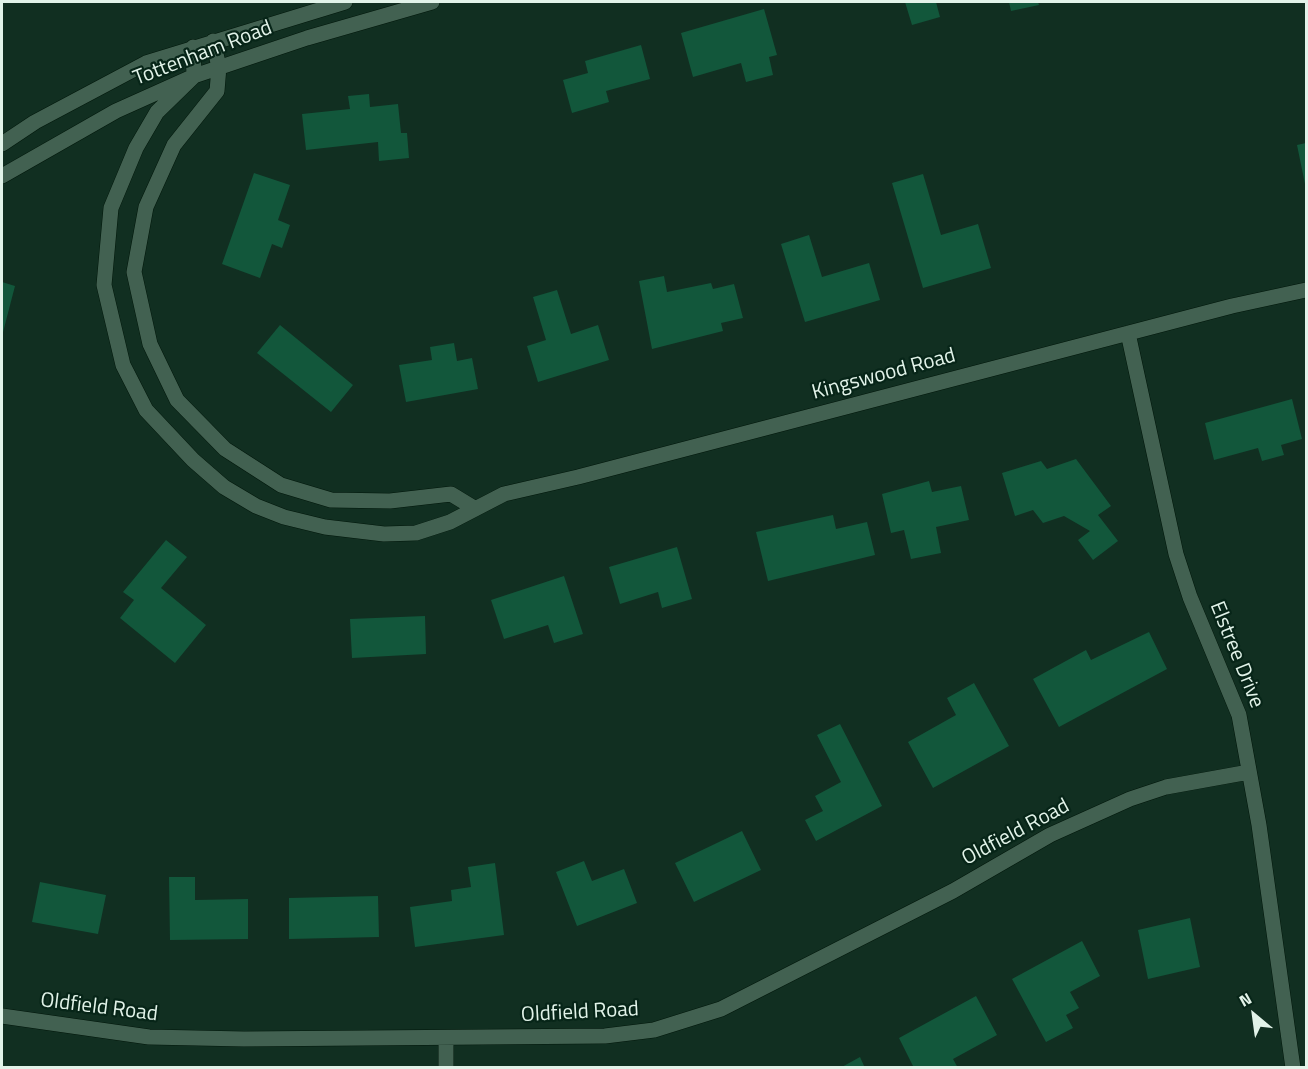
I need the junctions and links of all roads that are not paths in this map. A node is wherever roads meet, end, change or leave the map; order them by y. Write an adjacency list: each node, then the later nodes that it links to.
1 (345, 2): 3 (street, Tottenham Road)
2 (432, 2): 5 (street, Tottenham Road)
3 (213, 41): 4 (street, Tottenham Road); 5 (street)
4 (193, 47): 6 (street); 7 (street, Tottenham Road)
5 (219, 68): 6 (street, Tottenham Road); 11 (street)
6 (194, 76): 8 (street, Tottenham Road); 11 (street, Kingswood Road)
7 (2, 144)
8 (2, 176)
9 (1306, 290): 10 (street, Kingswood Road)
10 (1128, 333): 11 (street, Kingswood Road); 12 (street, Elstree Drive)
11 (474, 507)
12 (1249, 772): 14 (street, Oldfield Road); 16 (street, Elstree Drive)
13 (2, 1016): 14 (street, Oldfield Road)
14 (446, 1039): 15 (street)
15 (446, 1068)
16 (1293, 1068)

